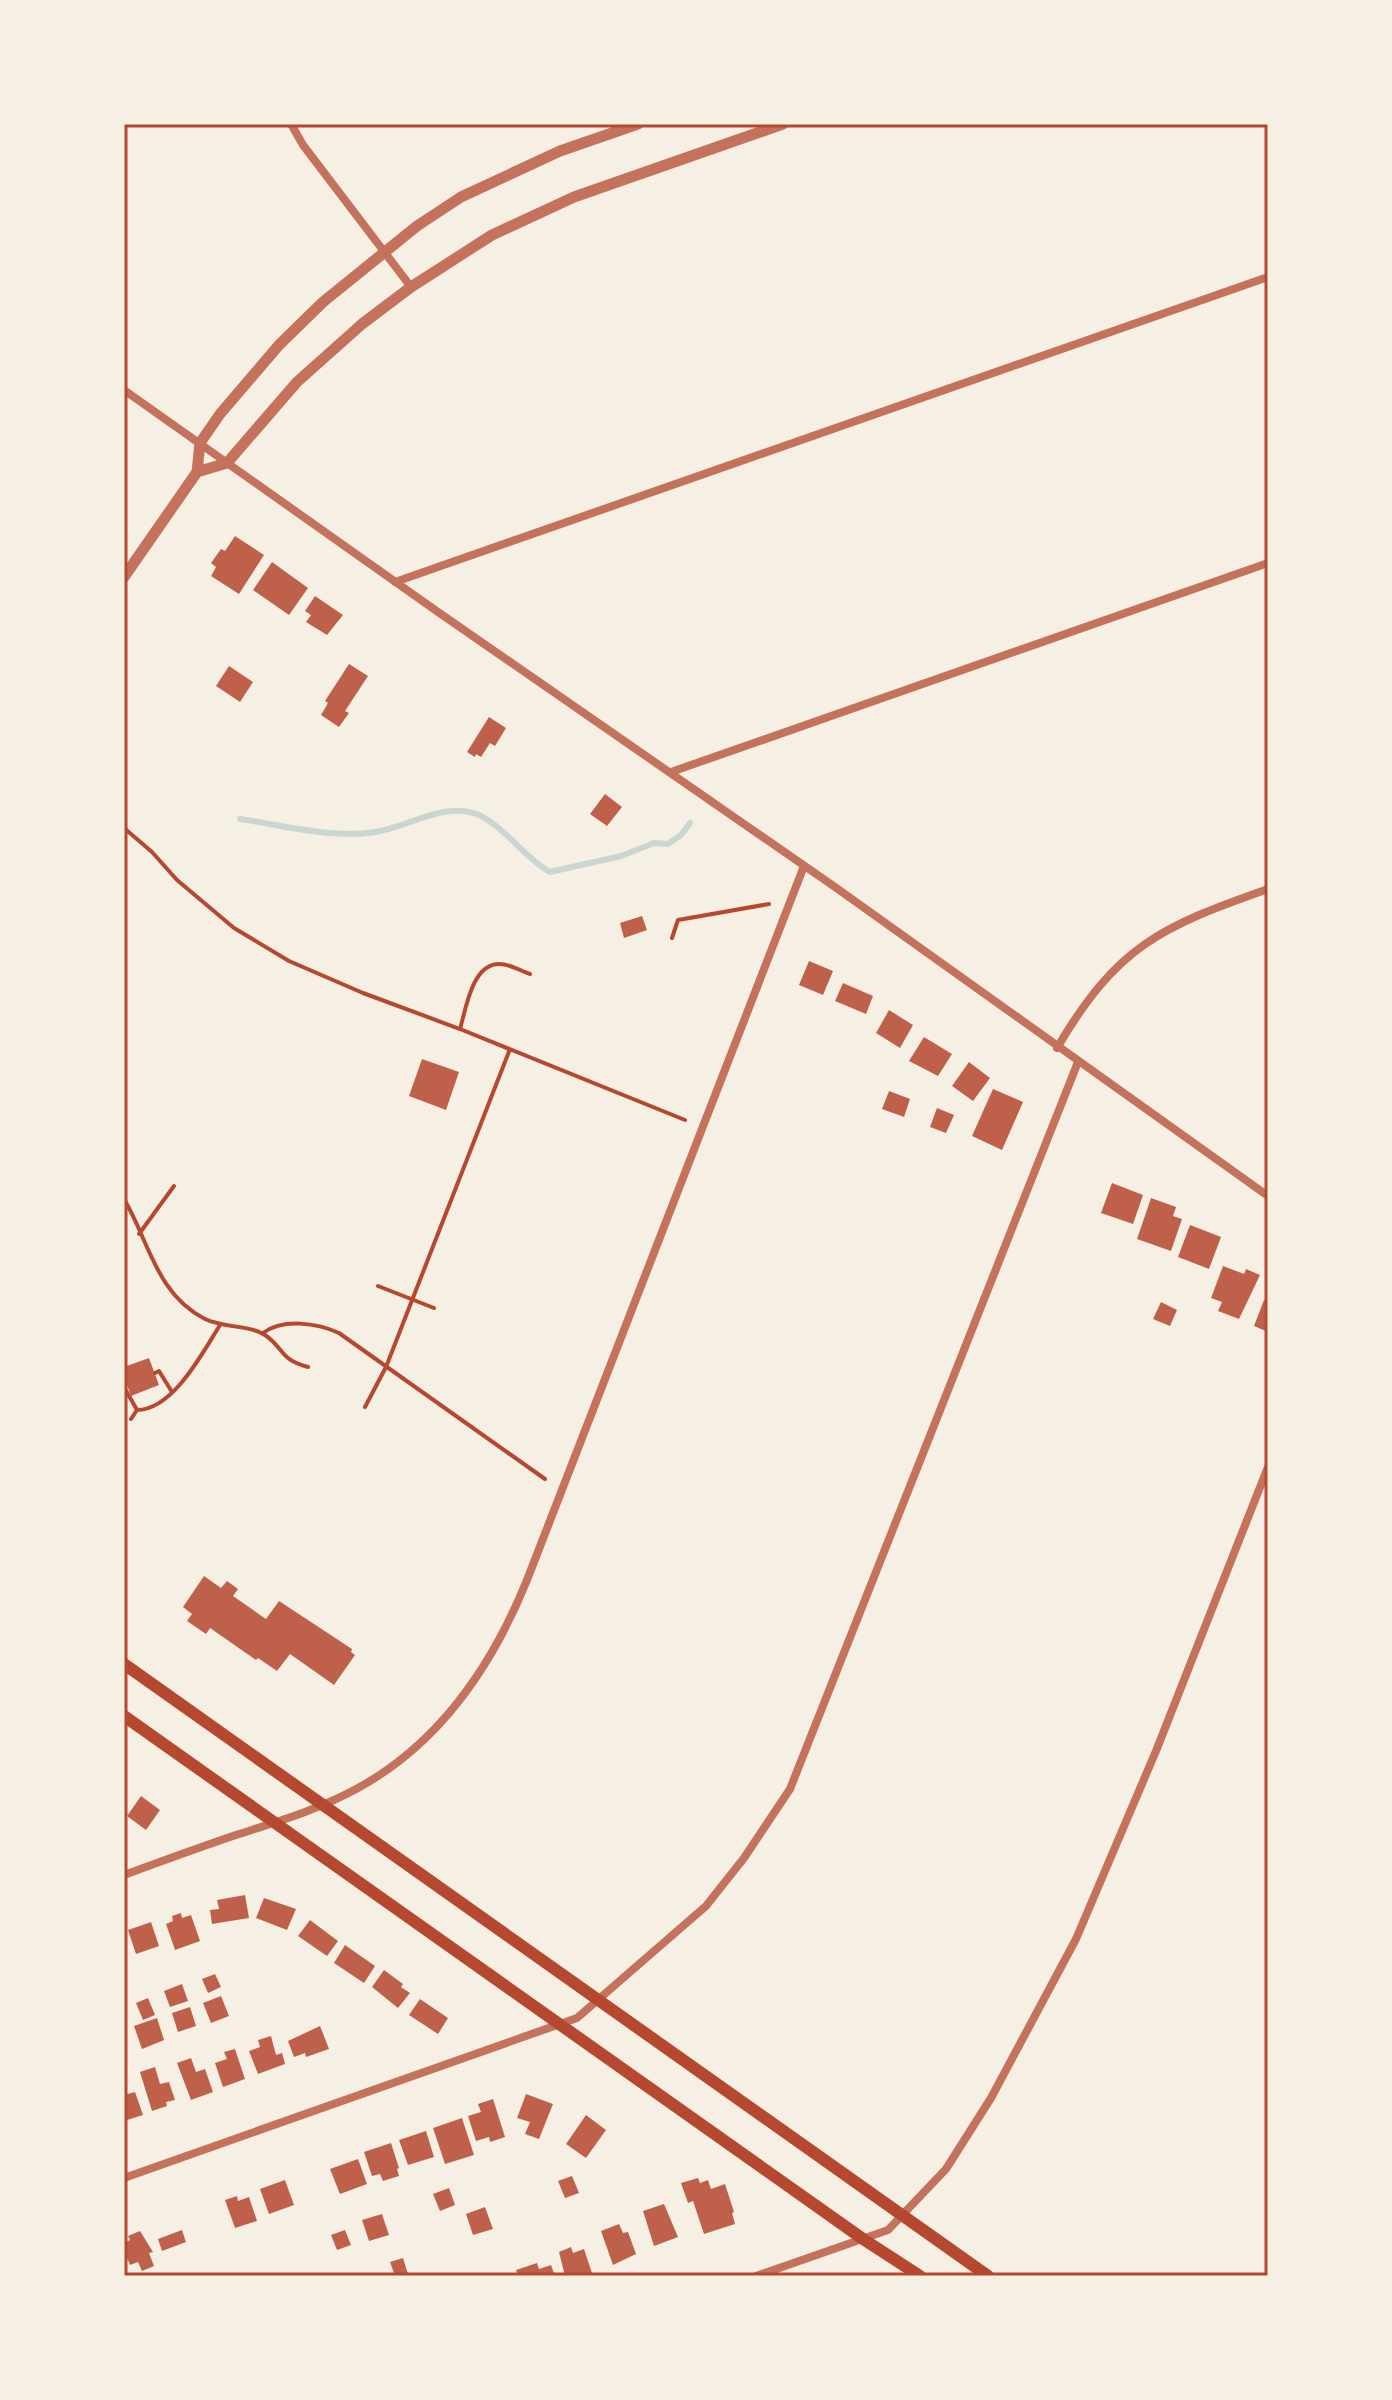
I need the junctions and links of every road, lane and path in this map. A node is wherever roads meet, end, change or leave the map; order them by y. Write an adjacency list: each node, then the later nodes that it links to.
1 (291, 124): 4 (street)
2 (638, 124): 4 (street)
3 (783, 124): 6 (street)
4 (383, 252): 6 (street); 8 (street)
5 (1268, 277): 13 (street)
6 (411, 287): 9 (street)
7 (124, 390): 8 (street)
8 (200, 443): 9 (street); 10 (street)
9 (227, 463): 10 (street); 13 (street)
10 (197, 472): 12 (street)
11 (1268, 563): 14 (street)
12 (124, 577)
13 (395, 582): 14 (street)
14 (671, 772): 16 (street)
15 (124, 828): 21 (path)
16 (804, 866): 22 (street); 47 (street)
17 (1268, 889): 22 (street)
18 (769, 904): 19 (path)
19 (672, 938)
20 (530, 974): 21 (path)
21 (460, 1029): 23 (path)
22 (1057, 1048): 24 (street)
23 (510, 1049): 25 (path); 31 (path)
24 (1078, 1062): 27 (street); 50 (street)
25 (685, 1120)
26 (174, 1186): 29 (path)
27 (1268, 1196)
28 (124, 1199): 29 (path)
29 (139, 1234): 33 (path)
30 (378, 1286): 31 (path)
31 (414, 1299): 32 (path); 36 (path)
32 (434, 1308)
33 (220, 1325): 34 (path); 39 (path)
34 (263, 1333): 35 (path); 36 (path)
35 (308, 1367)
36 (386, 1367): 40 (path); 44 (path)
37 (155, 1373): 39 (path)
38 (125, 1387): 41 (path)
39 (172, 1392): 41 (path)
40 (365, 1407)
41 (137, 1410): 42 (path)
42 (131, 1419)
43 (1268, 1467): 53 (street)
44 (545, 1479)
45 (124, 1664): 47 (main road)
46 (124, 1716): 48 (main road)
47 (323, 1805): 48 (street); 50 (main road)
48 (277, 1822): 49 (street); 51 (main road)
49 (124, 1875)
50 (598, 1999): 51 (street); 53 (main road)
51 (559, 2024): 52 (street); 54 (main road)
52 (124, 2178)
53 (902, 2215): 54 (street); 57 (main road)
54 (863, 2239): 55 (street); 56 (main road)
55 (756, 2276)
56 (920, 2276)
57 (988, 2276)

